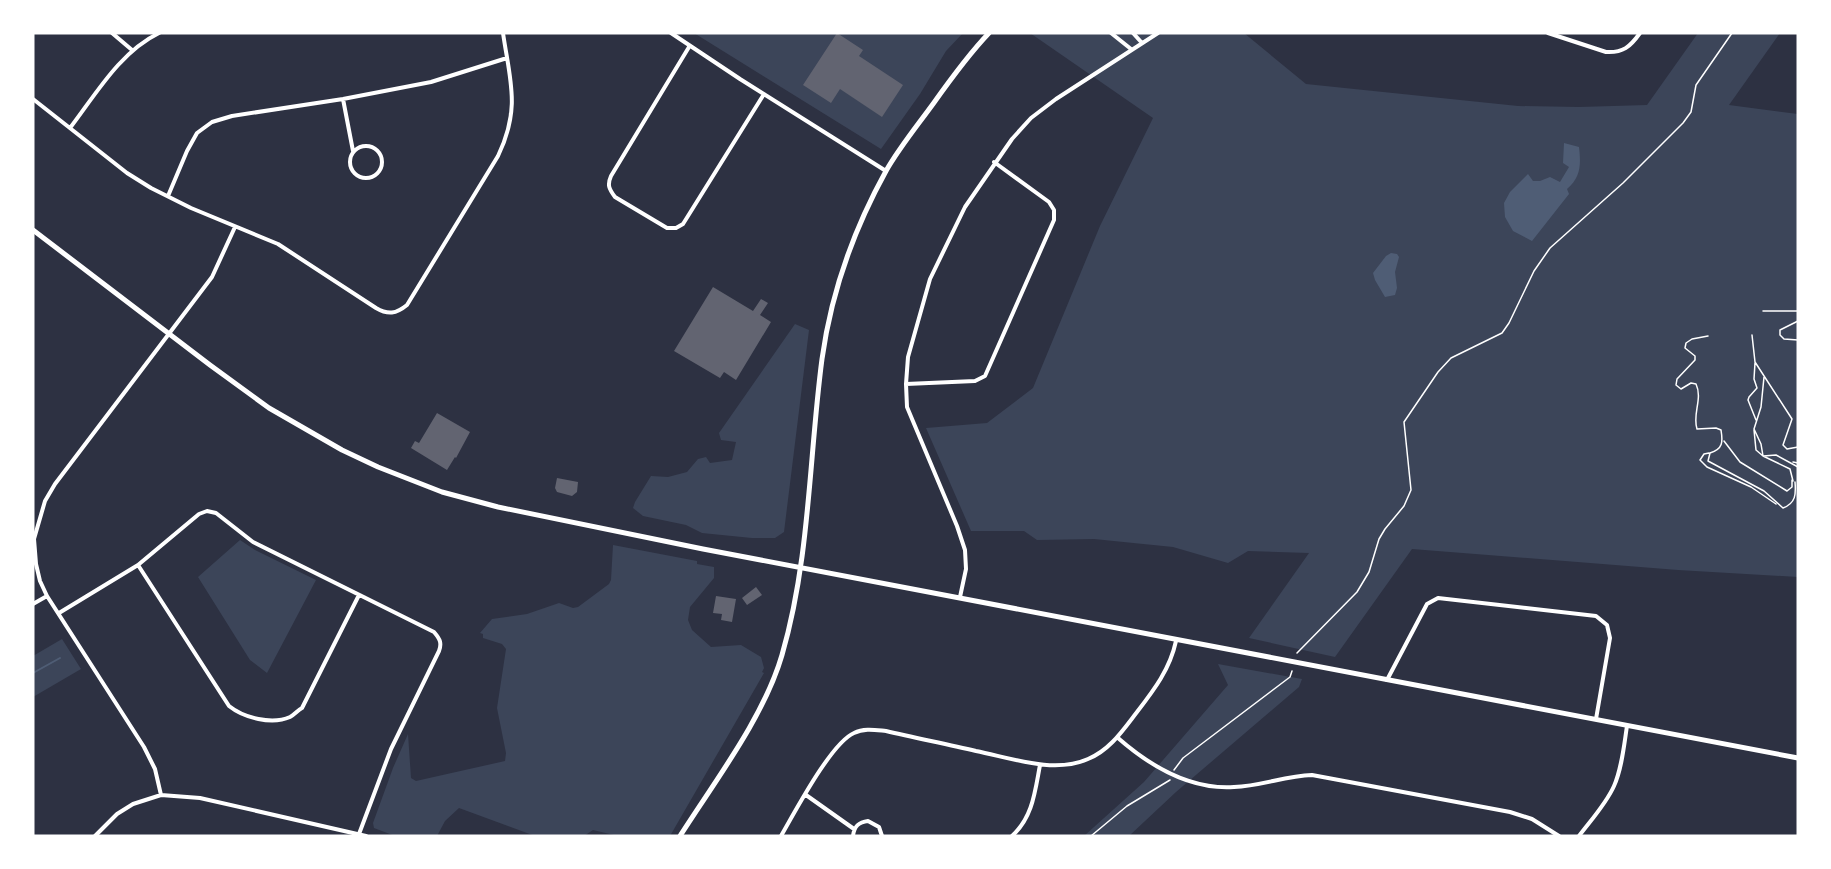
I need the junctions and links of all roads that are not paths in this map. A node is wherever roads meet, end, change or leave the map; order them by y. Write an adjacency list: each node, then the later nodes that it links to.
1 (112, 33): 13 (street)
2 (159, 33): 13 (street)
3 (503, 33): 15 (street)
4 (671, 33): 12 (street)
5 (989, 33): 22 (street)
6 (1111, 33): 14 (street)
7 (1133, 33): 11 (street)
8 (1158, 33): 11 (street)
9 (1548, 33): 10 (street)
10 (1640, 33)
11 (1142, 43): 14 (street)
12 (689, 46): 16 (street); 16 (street)
13 (132, 50): 19 (street)
14 (1131, 50): 21 (street)
15 (507, 58): 18 (street); 24 (street)
16 (764, 94): 22 (street)
17 (33, 99): 19 (street)
18 (343, 99): 20 (street); 23 (street)
19 (70, 128): 23 (street)
20 (353, 152): 20 (street)
21 (994, 162): 27 (street); 27 (street)
22 (886, 171): 30 (street)
23 (168, 196): 24 (street)
24 (235, 227): 26 (street)
25 (33, 230): 26 (street)
26 (168, 333): 28 (street); 30 (street)
27 (906, 384): 33 (street)
28 (34, 539): 32 (street)
29 (138, 565): 31 (street); 31 (street); 35 (street)
30 (800, 568): 33 (street); 49 (street)
31 (359, 595): 46 (street)
32 (47, 596): 34 (street); 35 (street)
33 (960, 597): 36 (street)
34 (33, 604)
35 (59, 613): 43 (street)
36 (1176, 641): 37 (street); 40 (street)
37 (1387, 680): 38 (street); 38 (street)
38 (1596, 720): 39 (street)
39 (1627, 726): 41 (street); 55 (street)
40 (1118, 738): 42 (street); 54 (street)
41 (1798, 758)
42 (1040, 765): 44 (street); 53 (street)
43 (161, 795): 46 (street); 47 (street)
44 (806, 795): 45 (street); 50 (street)
45 (855, 829): 51 (street); 52 (street)
46 (359, 834): 48 (street)
47 (96, 836)
48 (366, 836)
49 (680, 836)
50 (781, 836)
51 (853, 836)
52 (882, 836)
53 (1012, 836)
54 (1559, 836)
55 (1579, 836)

